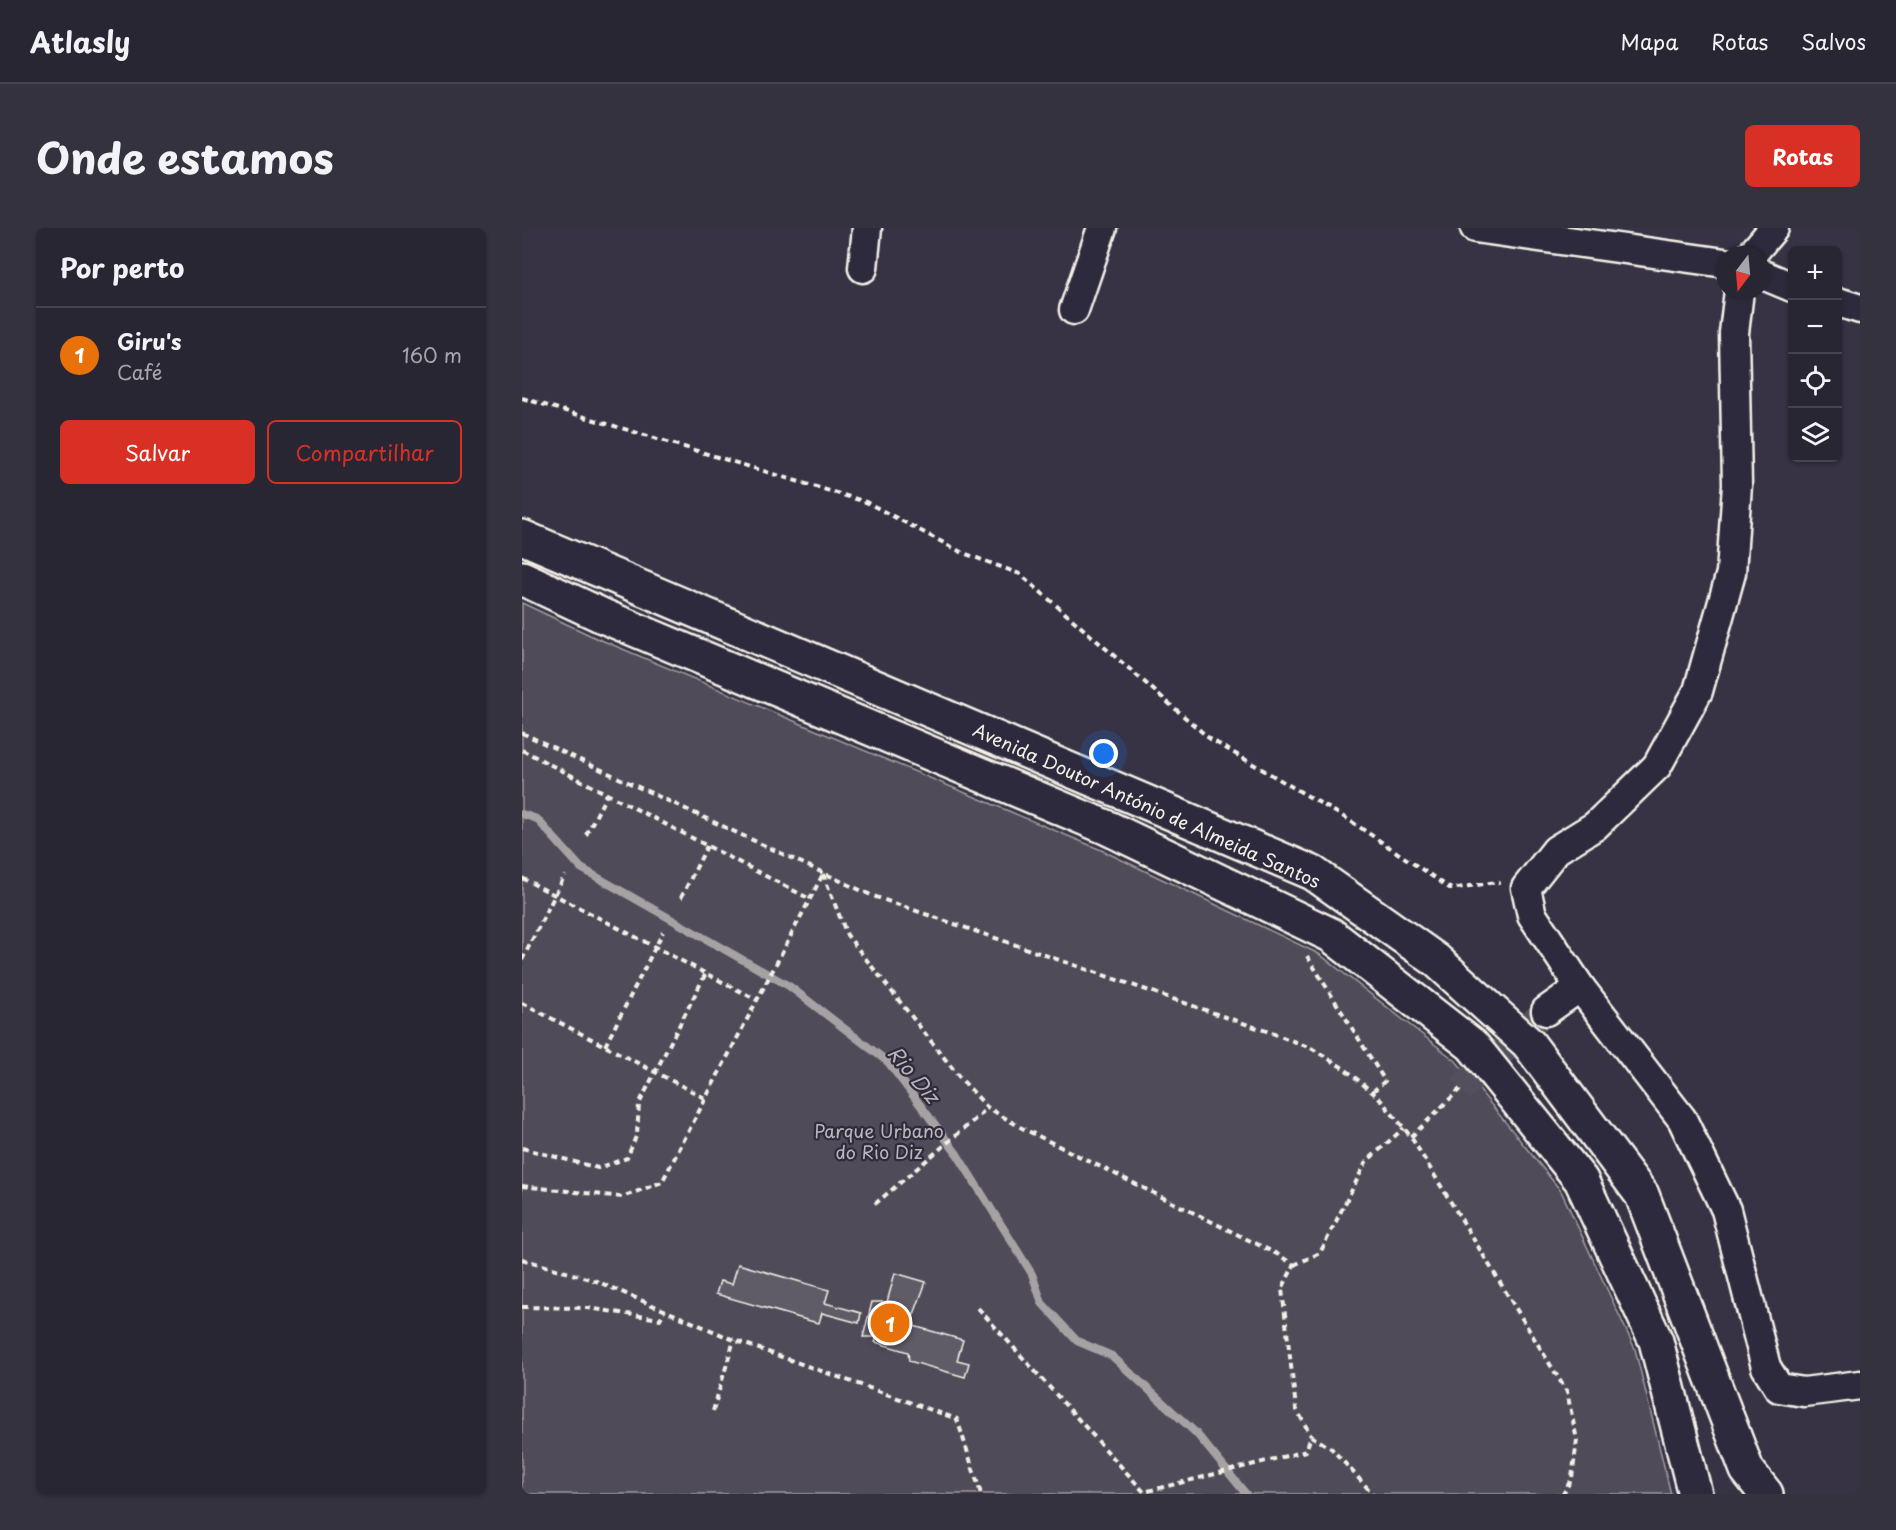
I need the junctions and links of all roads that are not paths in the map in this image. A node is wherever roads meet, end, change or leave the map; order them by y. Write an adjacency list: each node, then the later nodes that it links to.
1 (867, 228): 7 (street)
2 (1102, 228): 13 (street)
3 (1475, 228): 6 (street)
4 (1774, 228): 5 (street)
5 (1759, 246)
6 (1716, 262)
7 (863, 268)
8 (1770, 278): 9 (street)
9 (1788, 285)
10 (1738, 300): 16 (street)
11 (1842, 303): 12 (street)
12 (1860, 309)
13 (1074, 310)
14 (522, 537): 20 (highway, Avenida Doutor António de Almeida Santos)
15 (522, 578): 19 (highway, Avenida Doutor António de Almeida Santos)
16 (1580, 987): 17 (street); 18 (street)
17 (1546, 1011)
18 (1860, 1385)
19 (1695, 1494)
20 (1766, 1494)

